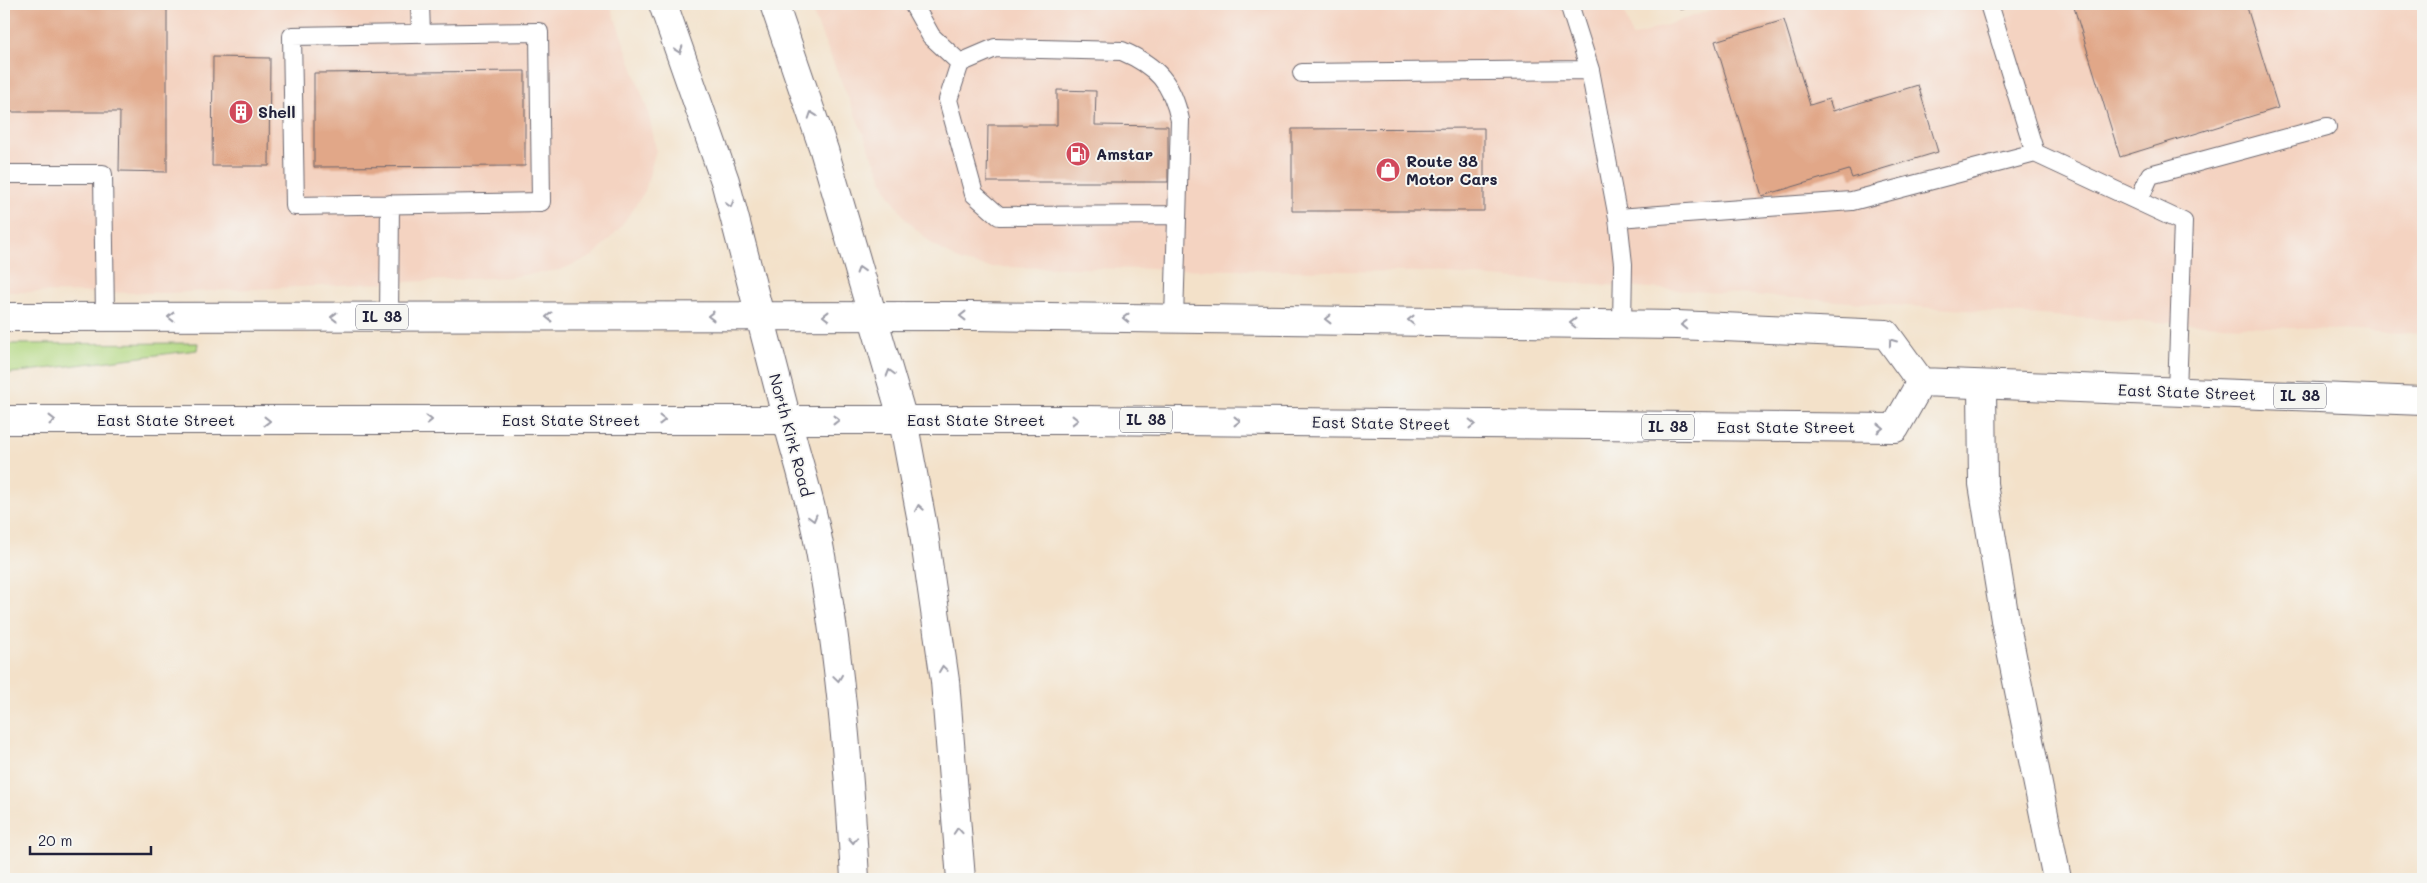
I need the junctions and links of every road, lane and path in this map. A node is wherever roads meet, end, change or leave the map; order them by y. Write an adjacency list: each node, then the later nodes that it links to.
1 (420, 4): 7 (lane)
2 (663, 4): 18 (main road, North Kirk Road, one-way to 18)
3 (774, 4): 19 (main road, one-way to 3)
4 (912, 4): 8 (lane)
5 (1569, 4): 9 (lane)
6 (1989, 4): 12 (lane)
7 (421, 33): 15 (lane); 15 (lane)
8 (960, 63): 16 (lane); 16 (lane)
9 (1590, 70): 10 (lane); 17 (lane)
10 (1302, 72)
11 (2327, 127): 14 (lane)
12 (2035, 153): 14 (lane); 17 (lane)
13 (4, 174): 21 (lane)
14 (2139, 200): 27 (lane)
15 (390, 204): 22 (lane)
16 (1178, 215): 23 (lane)
17 (1618, 218): 24 (lane)
18 (760, 316): 19 (main road, IL 38, one-way to 18); 22 (main road, IL 38, one-way to 22); 30 (main road, North Kirk Road)
19 (874, 316): 23 (main road, IL 38, one-way to 19); 31 (main road, one-way to 19)
20 (4, 317): 21 (main road, IL 38)
21 (105, 317): 22 (main road, IL 38, one-way to 21)
22 (389, 317)
23 (1174, 318): 24 (main road, IL 38, one-way to 23)
24 (1622, 324): 25 (main road, IL 38, one-way to 24)
25 (1921, 382): 26 (main road, East State Street / IL 38); 31 (main road, East State Street / IL 38, one-way to 25)
26 (1982, 385): 27 (main road, East State Street / IL 38); 34 (main road)
27 (2177, 392): 28 (main road, East State Street / IL 38)
28 (2423, 401)
29 (4, 420): 30 (main road, East State Street / IL 38, one-way to 30)
30 (787, 420): 31 (main road, East State Street / IL 38, one-way to 31); 32 (main road, North Kirk Road, one-way to 32)
31 (903, 420): 33 (main road, one-way to 31)
32 (855, 879)
33 (961, 879)
34 (2057, 879)

